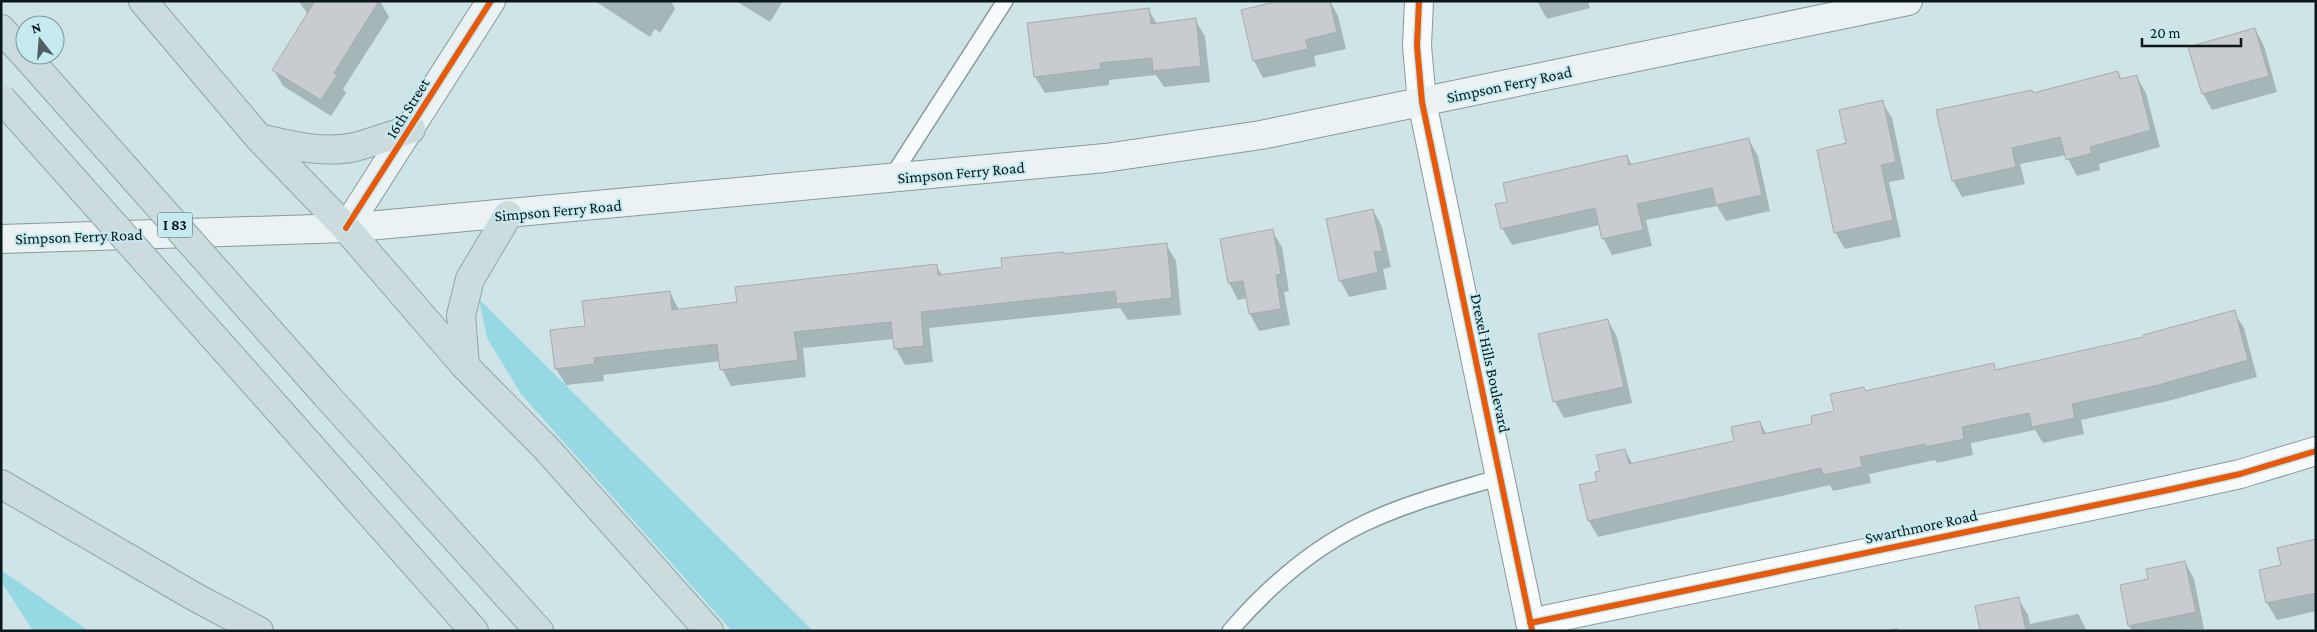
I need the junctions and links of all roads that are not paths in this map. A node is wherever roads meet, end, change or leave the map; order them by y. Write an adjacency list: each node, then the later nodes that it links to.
1 (143, 1): 12 (highway)
2 (491, 1): 11 (main road, 16th Street)
3 (1005, 1): 13 (lane)
4 (1419, 1): 10 (street, Drexel Hills Boulevard)
5 (1908, 1): 10 (main road, Simpson Ferry Road)
6 (1, 29): 7 (highway, I 83)
7 (15, 45)
8 (33, 65): 24 (highway, I 83, bridge)
9 (1, 98): 23 (highway, I 83, bridge)
10 (1422, 102): 13 (main road, Simpson Ferry Road); 19 (street, Drexel Hills Boulevard)
11 (411, 129): 12 (highway); 15 (main road, 16th Street)
12 (259, 138): 15 (highway)
13 (891, 178): 14 (main road, Simpson Ferry Road)
14 (508, 215): 15 (main road, Simpson Ferry Road); 17 (highway)
15 (346, 228): 16 (main road, Simpson Ferry Road); 17 (highway)
16 (1, 239)
17 (465, 366): 25 (highway)
18 (2316, 451): 21 (street, Swarthmore Road)
19 (1500, 477): 21 (street, Drexel Hills Boulevard); 26 (lane)
20 (1, 484): 22 (highway)
21 (1531, 627)
22 (258, 631)
23 (474, 631)
24 (539, 631)
25 (709, 631)
26 (1230, 631)

